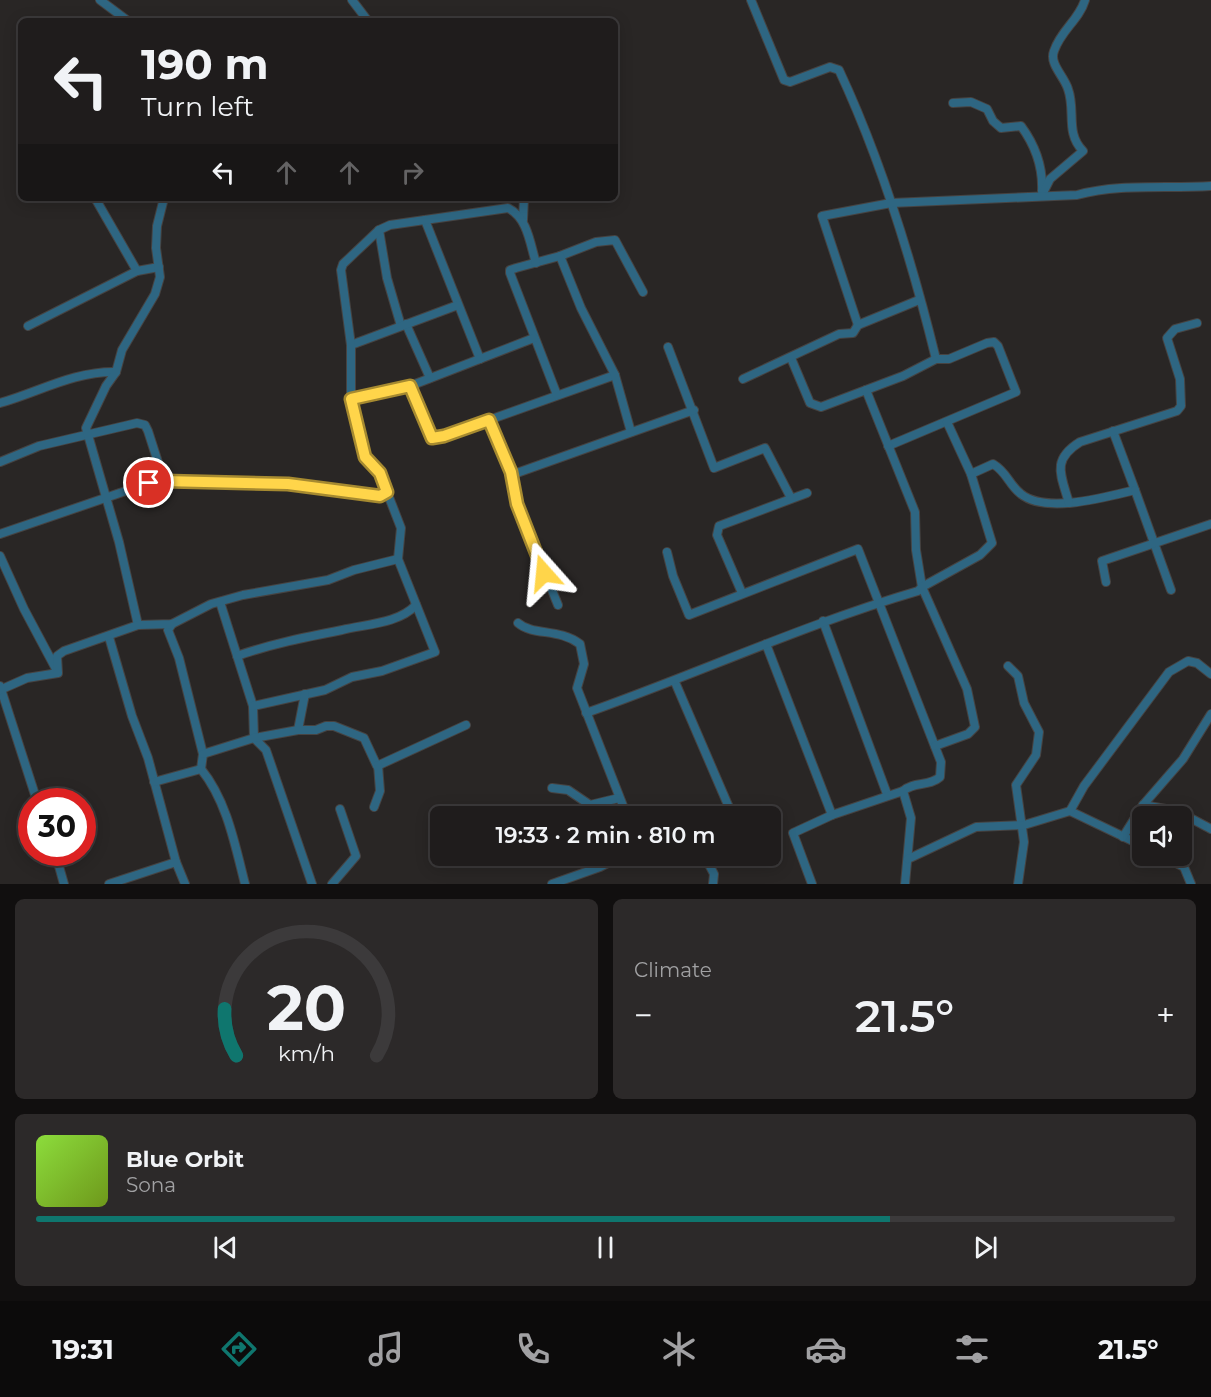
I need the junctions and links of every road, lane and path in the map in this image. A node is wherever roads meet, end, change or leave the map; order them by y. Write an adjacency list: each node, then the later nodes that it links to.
1 (100, 0): 5 (street)
2 (352, 0): 6 (street)
3 (752, 0): 13 (street)
4 (1085, 0): 9 (street)
5 (124, 18)
6 (366, 18)
7 (953, 103): 9 (street)
8 (1211, 186): 9 (street)
9 (1042, 195): 13 (street)
10 (97, 201): 20 (street)
11 (163, 201): 19 (street)
12 (524, 201): 15 (street)
13 (891, 203): 22 (street); 26 (street)
14 (425, 220): 15 (street); 16 (street); 23 (street)
15 (523, 222): 18 (street)
16 (380, 230): 25 (street); 29 (street)
17 (560, 256): 18 (street); 21 (street); 35 (street)
18 (536, 263): 28 (street)
19 (159, 267): 20 (street); 34 (street)
20 (137, 272): 27 (street)
21 (643, 292)
22 (919, 300): 26 (street); 33 (street)
23 (458, 305): 25 (street); 32 (street)
24 (1197, 323): 46 (street)
25 (403, 325): 29 (street); 36 (street)
26 (858, 325): 31 (street)
27 (28, 326)
28 (534, 339): 32 (street); 40 (street)
29 (351, 345): 41 (street)
30 (668, 347): 43 (street)
31 (791, 358): 37 (street); 39 (street)
32 (480, 359): 36 (street)
33 (936, 359): 39 (street); 45 (street)
34 (116, 372): 42 (street); 48 (street)
35 (615, 375): 40 (street); 47 (street)
36 (430, 378): 38 (street)
37 (743, 379)
38 (410, 386): 41 (street); 44 (street)
39 (866, 390): 49 (street)
40 (557, 395): 44 (street)
41 (351, 399): 55 (street)
42 (0, 403)
43 (694, 410): 47 (street); 58 (street)
44 (489, 420): 51 (street)
45 (947, 422): 49 (street); 52 (street)
46 (1113, 430): 54 (street); 59 (street)
47 (631, 432): 51 (street)
48 (88, 435): 50 (street); 53 (street); 57 (street)
49 (888, 446): 67 (street)
50 (0, 462)
51 (511, 472): 73 (street)
52 (970, 474): 59 (street); 67 (street)
53 (164, 481): 55 (street); 57 (street)
54 (1135, 490): 59 (street); 62 (street)
55 (387, 492): 65 (street)
56 (807, 493): 58 (street)
57 (105, 498): 61 (street); 77 (street)
58 (791, 498): 69 (street)
59 (1069, 503)
60 (1211, 524): 62 (street)
61 (0, 534)
62 (1154, 544): 66 (street); 68 (street)
63 (667, 552): 69 (street)
64 (0, 556): 82 (street)
65 (398, 559): 70 (street); 72 (street)
66 (1106, 582)
67 (922, 587): 71 (street); 93 (street)
68 (1171, 590)
69 (742, 593): 71 (street)
70 (220, 602): 76 (street); 80 (street)
71 (880, 602): 74 (street); 93 (street)
72 (416, 605): 80 (street); 86 (street)
73 (558, 605)
74 (823, 621): 79 (street); 101 (street)
75 (518, 623): 88 (street)
76 (172, 624): 77 (street); 94 (street)
77 (138, 625): 78 (street)
78 (109, 637): 82 (street); 97 (street)
79 (766, 644): 84 (street); 109 (street)
80 (237, 656): 87 (street)
81 (1008, 666): 110 (street)
82 (58, 673): 85 (street)
83 (1211, 674): 108 (street)
84 (675, 682): 88 (street); 105 (street)
85 (1, 688): 98 (street)
86 (305, 694): 87 (street); 91 (street)
87 (252, 706): 92 (street)
88 (586, 713): 102 (street)
89 (1211, 714): 103 (street)
90 (466, 725): 95 (street)
91 (298, 730): 92 (street); 95 (street)
92 (254, 738): 94 (street); 125 (street)
93 (935, 746): 100 (street)
94 (203, 754): 96 (street)
95 (378, 765): 106 (street)
96 (201, 769): 97 (street); 124 (street)
97 (154, 782): 115 (street)
98 (33, 788)
99 (552, 788): 102 (street)
100 (903, 791): 101 (street); 114 (street)
101 (887, 794): 109 (street)
102 (619, 798): 104 (street)
103 (1143, 805): 111 (street); 112 (street)
104 (623, 806)
105 (728, 806)
106 (374, 807)
107 (340, 809): 126 (street)
108 (1070, 811): 110 (street); 112 (street)
109 (832, 815): 129 (street)
110 (1024, 825): 114 (street); 131 (street)
111 (1211, 829)
112 (1123, 837): 113 (street)
113 (1132, 841)
114 (908, 859): 130 (street)
115 (176, 862): 122 (street); 123 (street)
116 (59, 866): 121 (street)
117 (602, 866): 120 (street)
118 (710, 866): 128 (street)
119 (1182, 866): 132 (street)
120 (573, 880): 127 (street)
121 (64, 884)
122 (109, 884)
123 (184, 884)
124 (245, 884)
125 (312, 884)
126 (333, 884)
127 (552, 884)
128 (713, 884)
129 (812, 884)
130 (905, 884)
131 (1018, 884)
132 (1191, 884)

